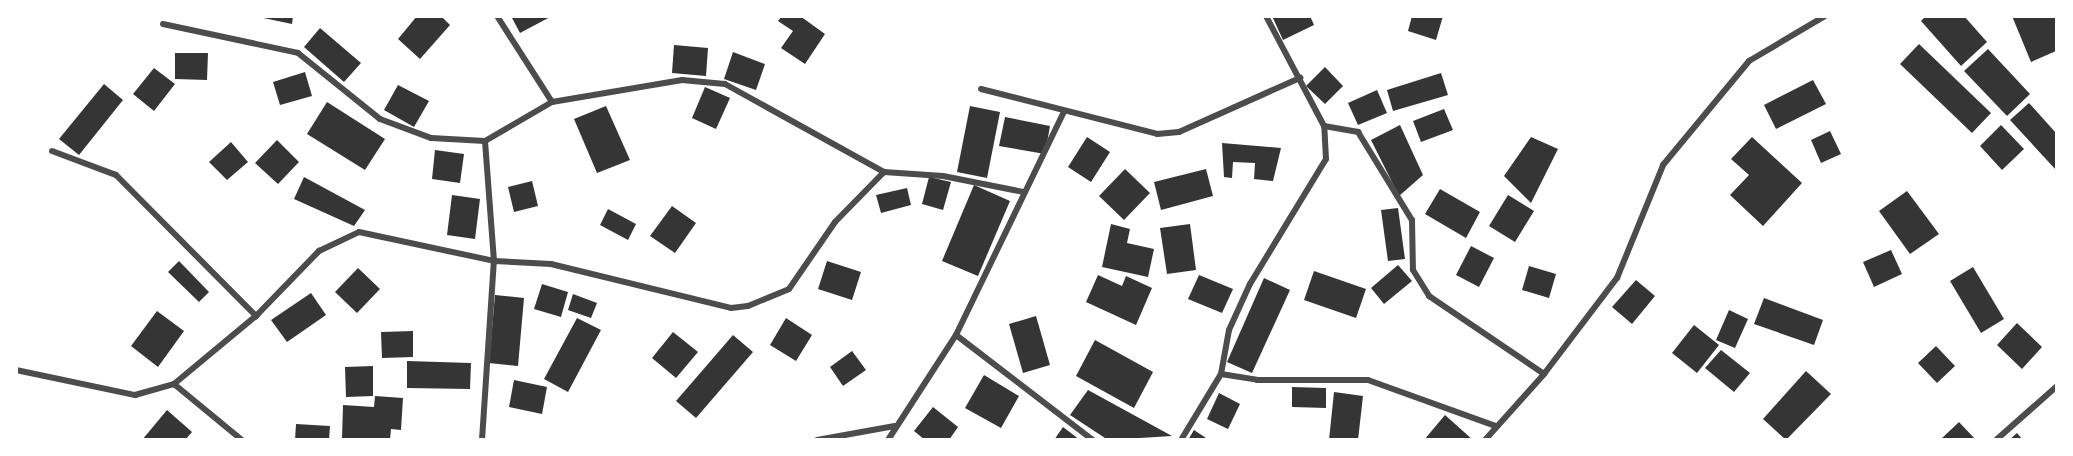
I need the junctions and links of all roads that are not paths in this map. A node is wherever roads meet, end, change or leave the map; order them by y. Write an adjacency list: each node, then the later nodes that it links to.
1 (497, 16): 7 (street)
2 (1266, 16): 5 (street)
3 (1825, 16): 19 (street)
4 (163, 24): 10 (street)
5 (1300, 78): 8 (street); 9 (street)
6 (981, 89): 8 (street)
7 (552, 102): 10 (street); 12 (street)
8 (1064, 112): 13 (street)
9 (1324, 126): 18 (street); 19 (street)
10 (484, 141): 14 (street)
11 (51, 151): 15 (street)
12 (884, 172): 13 (street); 14 (street)
13 (1024, 192): 16 (street)
14 (494, 261): 15 (street); 25 (street)
15 (256, 316): 20 (street)
16 (956, 335): 22 (street); 28 (street)
17 (16, 370): 20 (street)
18 (1221, 374): 23 (street); 29 (street)
19 (1544, 375): 23 (street)
20 (174, 384): 24 (street)
21 (2056, 387): 31 (street)
22 (895, 426): 26 (street); 27 (street)
23 (1496, 426): 30 (street)
24 (242, 440)
25 (482, 440)
26 (817, 440)
27 (888, 440)
28 (1094, 440)
29 (1181, 440)
30 (1485, 440)
31 (1996, 440)

